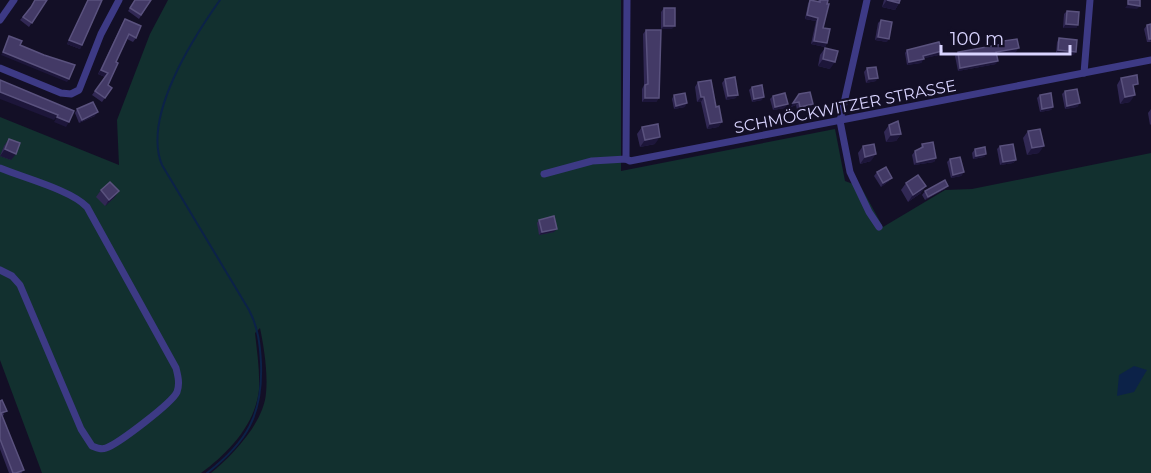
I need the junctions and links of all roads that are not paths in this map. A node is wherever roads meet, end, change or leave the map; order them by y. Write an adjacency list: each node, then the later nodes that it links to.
1 (14, 0): 6 (street)
2 (119, 0): 8 (street)
3 (627, 0): 11 (street)
4 (867, 0): 10 (street)
5 (1090, 0): 9 (street)
6 (0, 20)
7 (1151, 60): 9 (street, SCHMÖCKWITZER STRASSE)
8 (0, 68)
9 (1084, 73): 10 (street, SCHMÖCKWITZER STRASSE)
10 (840, 121): 11 (street, SCHMÖCKWITZER STRASSE); 14 (street)
11 (626, 159): 13 (street, SCHMÖCKWITZER STRASSE)
12 (0, 168): 15 (street)
13 (544, 174)
14 (879, 227)
15 (0, 270)

